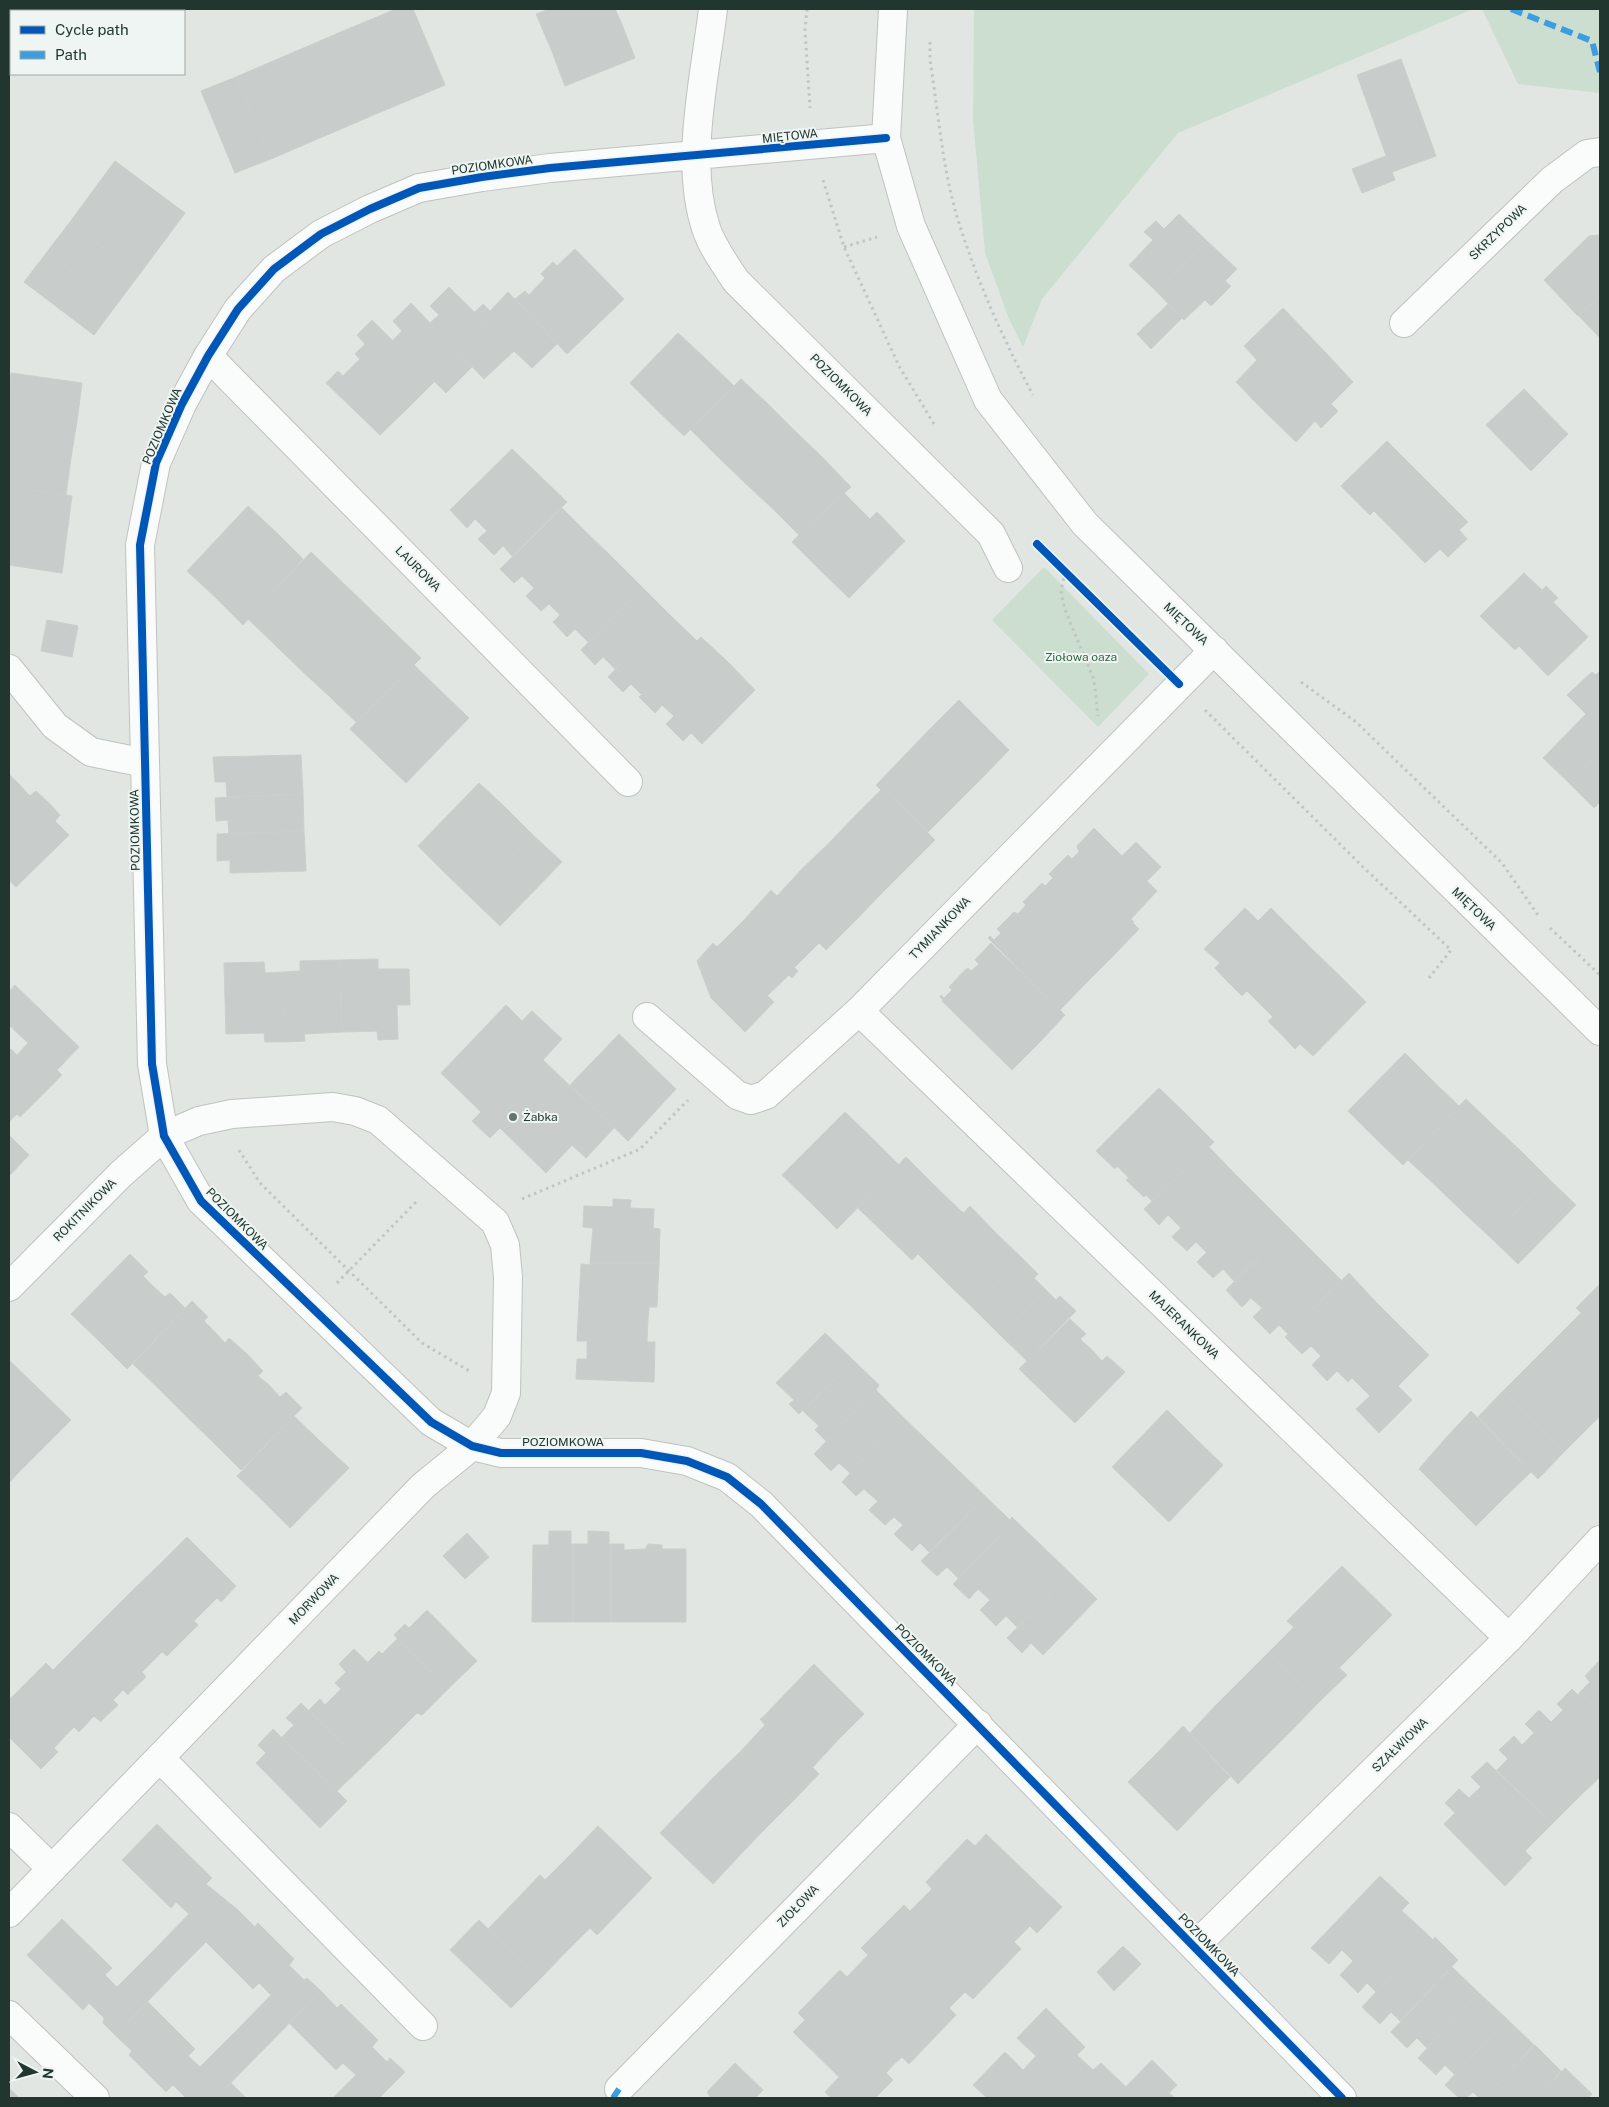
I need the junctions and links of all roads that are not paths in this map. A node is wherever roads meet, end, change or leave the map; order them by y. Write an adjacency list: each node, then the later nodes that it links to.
1 (714, 9): 5 (street)
2 (893, 9): 3 (street, MIĘTOWA)
3 (886, 138): 5 (street, MIĘTOWA); 9 (street, MIĘTOWA)
4 (1600, 152): 6 (street, SKRZYPOWA)
5 (695, 157): 7 (street, POZIOMKOWA); 8 (street, POZIOMKOWA)
6 (1404, 323)
7 (208, 356): 11 (street, POZIOMKOWA); 12 (street, LAUROWA)
8 (1008, 568)
9 (1214, 650): 13 (street, TYMIANKOWA); 15 (street, MIĘTOWA)
10 (9, 669): 11 (street)
11 (145, 763): 16 (street, POZIOMKOWA)
12 (628, 782)
13 (859, 1011): 14 (street, TYMIANKOWA); 20 (street, MAJERANKOWA)
14 (646, 1017)
15 (1600, 1031)
16 (164, 1136): 17 (street, ROKITNIKOWA); 18 (street, POZIOMKOWA); 18 (street)
17 (9, 1287)
18 (472, 1446): 21 (street, POZIOMKOWA); 22 (street, MORWOWA)
19 (1595, 1556): 20 (street, SZAŁWIOWA)
20 (1509, 1638): 26 (street, SZAŁWIOWA)
21 (978, 1724): 26 (street, POZIOMKOWA); 29 (street, ZIOŁOWA)
22 (160, 1758): 24 (street, MORWOWA); 28 (street)
23 (9, 1827): 24 (street)
24 (52, 1869): 25 (street, MORWOWA)
25 (9, 1913)
26 (1195, 1946): 31 (street, POZIOMKOWA)
27 (9, 2015): 30 (street)
28 (424, 2026)
29 (619, 2088)
30 (95, 2098)
31 (1342, 2098)

